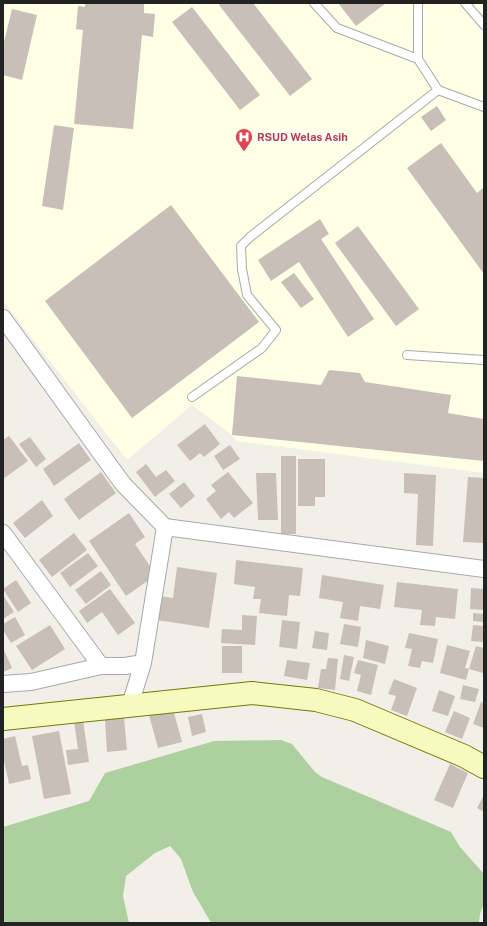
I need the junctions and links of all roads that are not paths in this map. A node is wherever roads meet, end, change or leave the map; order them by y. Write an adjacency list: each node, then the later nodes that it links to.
1 (314, 3): 5 (lane)
2 (418, 3): 5 (lane)
3 (465, 3): 4 (lane)
4 (484, 25)
5 (418, 59): 6 (lane)
6 (438, 90): 7 (lane); 11 (lane)
7 (484, 106)
8 (3, 318): 12 (street)
9 (407, 355): 10 (lane)
10 (484, 360)
11 (192, 397)
12 (165, 527): 14 (street); 15 (street)
13 (3, 532): 16 (street)
14 (484, 569)
15 (143, 663): 16 (street); 18 (street)
16 (101, 666): 17 (street)
17 (3, 684)
18 (130, 706): 19 (main road); 20 (main road)
19 (3, 719)
20 (484, 767)

